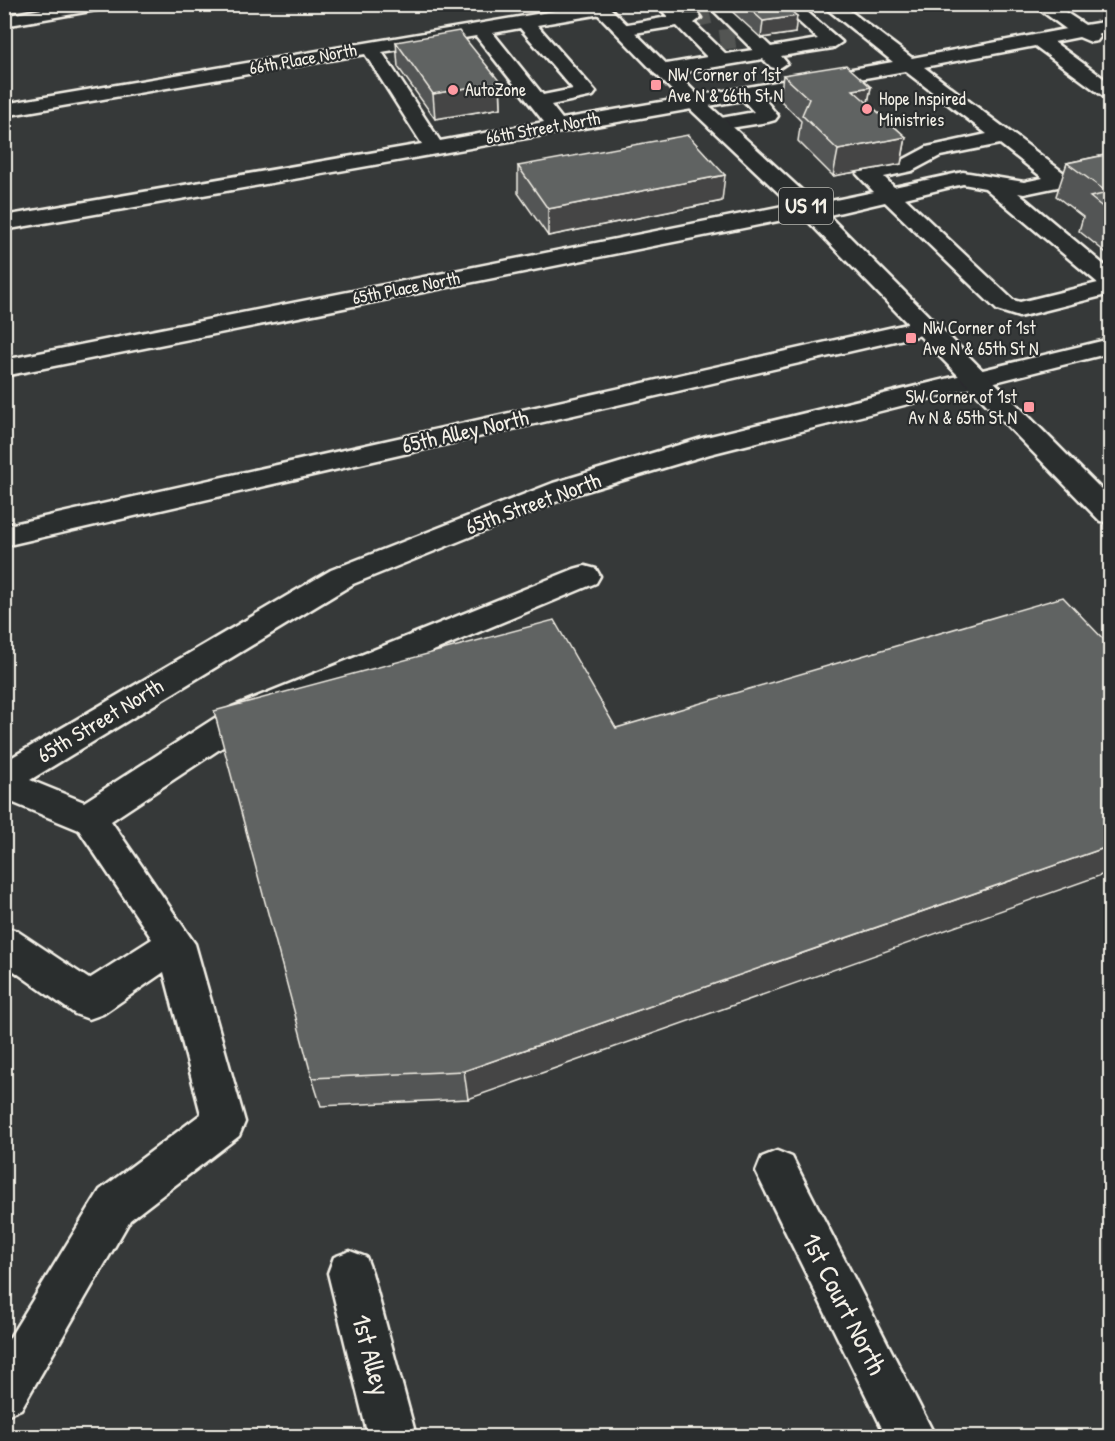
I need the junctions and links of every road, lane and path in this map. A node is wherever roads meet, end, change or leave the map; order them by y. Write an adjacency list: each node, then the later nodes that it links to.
1 (102, 4): 6 (street)
2 (787, 4): 18 (street)
3 (829, 4): 20 (street)
4 (1040, 4): 12 (street)
5 (598, 7): 7 (street, 66th Place North); 11 (street, US 11)
6 (4, 21)
7 (524, 22): 10 (street, 66th Place North); 14 (street)
8 (712, 24): 11 (street); 18 (street); 19 (street)
9 (1110, 26): 12 (street, 66th Street North)
10 (480, 29): 15 (street, 66th Place North); 16 (street)
11 (622, 30): 21 (street, US 11)
12 (1082, 32): 13 (street, 66th Street North); 17 (street)
13 (1039, 40): 20 (street, 66th Street North); 23 (street)
14 (541, 41): 16 (street); 25 (street)
15 (370, 48): 27 (street, 66th Place North); 31 (street)
16 (496, 49): 25 (street)
17 (1110, 50)
18 (767, 53): 19 (street); 22 (street)
19 (721, 60): 21 (street)
20 (908, 65): 22 (street, 66th Street North); 30 (street)
21 (662, 70): 26 (street, US 11)
22 (800, 84): 24 (street, 66th Street North)
23 (1110, 92)
24 (748, 93): 26 (street, 66th Street North); 28 (street)
25 (538, 102): 29 (street)
26 (694, 102): 28 (street, US 11); 29 (street, 66th Street North)
27 (4, 110)
28 (717, 124): 36 (street, US 11)
29 (556, 125): 31 (street, 66th Street North)
30 (1005, 137): 33 (street); 35 (street)
31 (434, 147): 37 (street, 66th Street North)
32 (1110, 170): 33 (street, 65th Place North)
33 (1060, 180): 34 (street, 65th Place North)
34 (991, 182): 35 (street, 65th Place North); 38 (street)
35 (888, 195): 36 (street, 65th Place North); 39 (street)
36 (810, 210): 40 (street, US 11); 42 (street, 65th Place North)
37 (4, 223)
38 (1110, 281)
39 (1110, 287)
40 (926, 327): 43 (street, US 11); 45 (street, 65th Alley North)
41 (1110, 346): 43 (street, 65th Street North)
42 (4, 368)
43 (980, 380): 44 (street, US 11); 47 (street, 65th Street North)
44 (1110, 514)
45 (4, 536)
46 (585, 576): 49 (street)
47 (4, 779)
48 (4, 784): 49 (street)
49 (87, 818): 51 (street)
50 (4, 943): 51 (street)
51 (176, 944): 54 (street)
52 (777, 1172): 56 (street, 1st Court North)
53 (350, 1273): 55 (street, 1st Alley)
54 (4, 1392)
55 (392, 1437)
56 (911, 1437)

